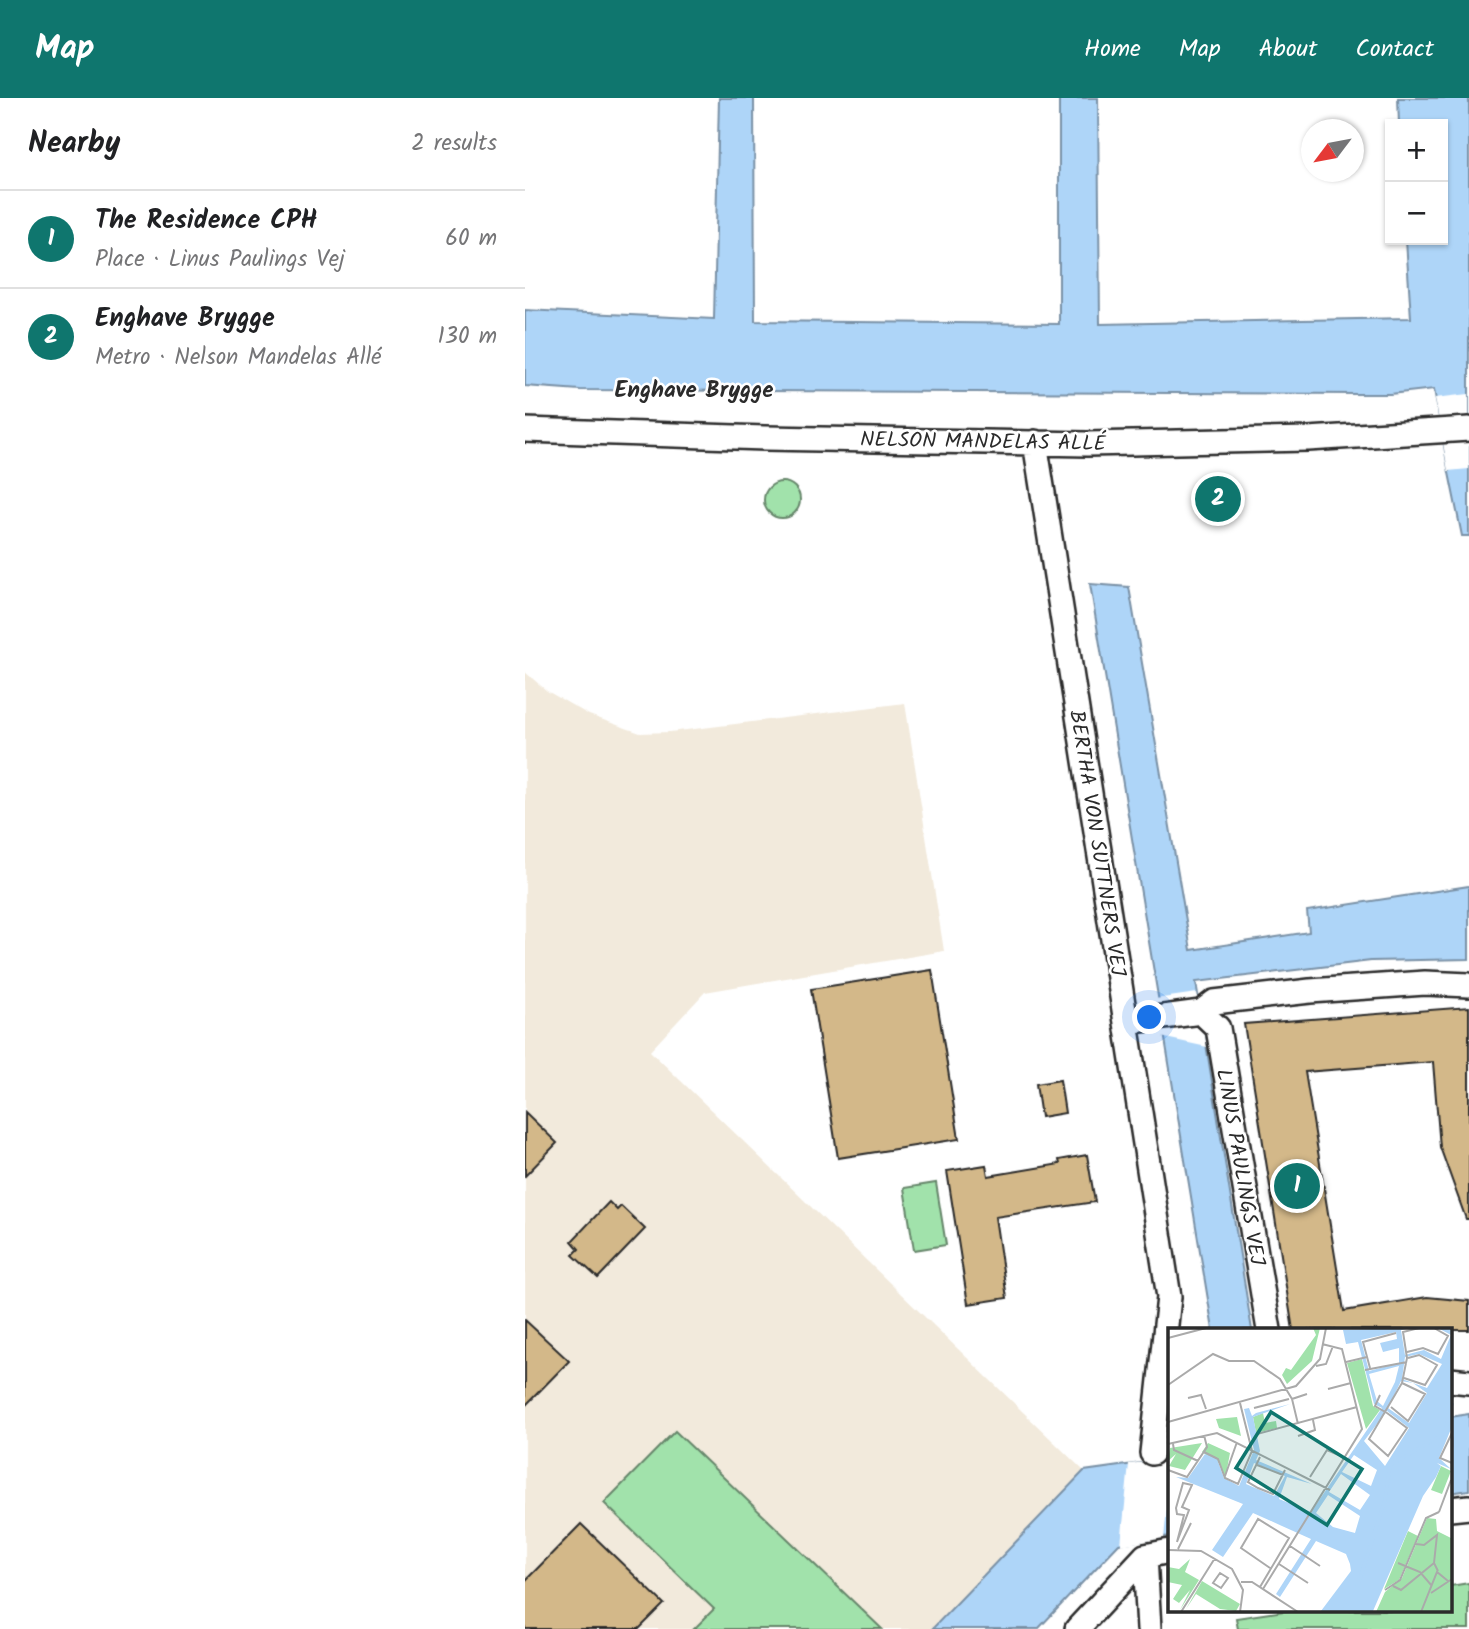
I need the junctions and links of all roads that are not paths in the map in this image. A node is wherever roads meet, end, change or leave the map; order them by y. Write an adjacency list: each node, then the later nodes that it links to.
1 (1469, 429): 3 (street, NELSON MANDELAS ALLÉ)
2 (525, 430): 3 (street, NELSON MANDELAS ALLÉ)
3 (1035, 442): 6 (street, BERTHA VON SUTTNERS VEJ)
4 (1469, 985): 5 (street)
5 (1201, 1012): 6 (street); 7 (street, LINUS PAULINGS VEJ)
6 (1126, 1022): 10 (street, BERTHA VON SUTTNERS VEJ)
7 (1269, 1328)
8 (1451, 1380): 9 (street)
9 (1469, 1382)
10 (1162, 1426): 11 (street, BERTHA VON SUTTNERS VEJ)
11 (1152, 1453)
12 (1469, 1507): 13 (street)
13 (1451, 1509)
14 (1168, 1551): 15 (street)
15 (1145, 1556): 16 (street); 17 (street)
16 (1077, 1629)
17 (1149, 1629)

